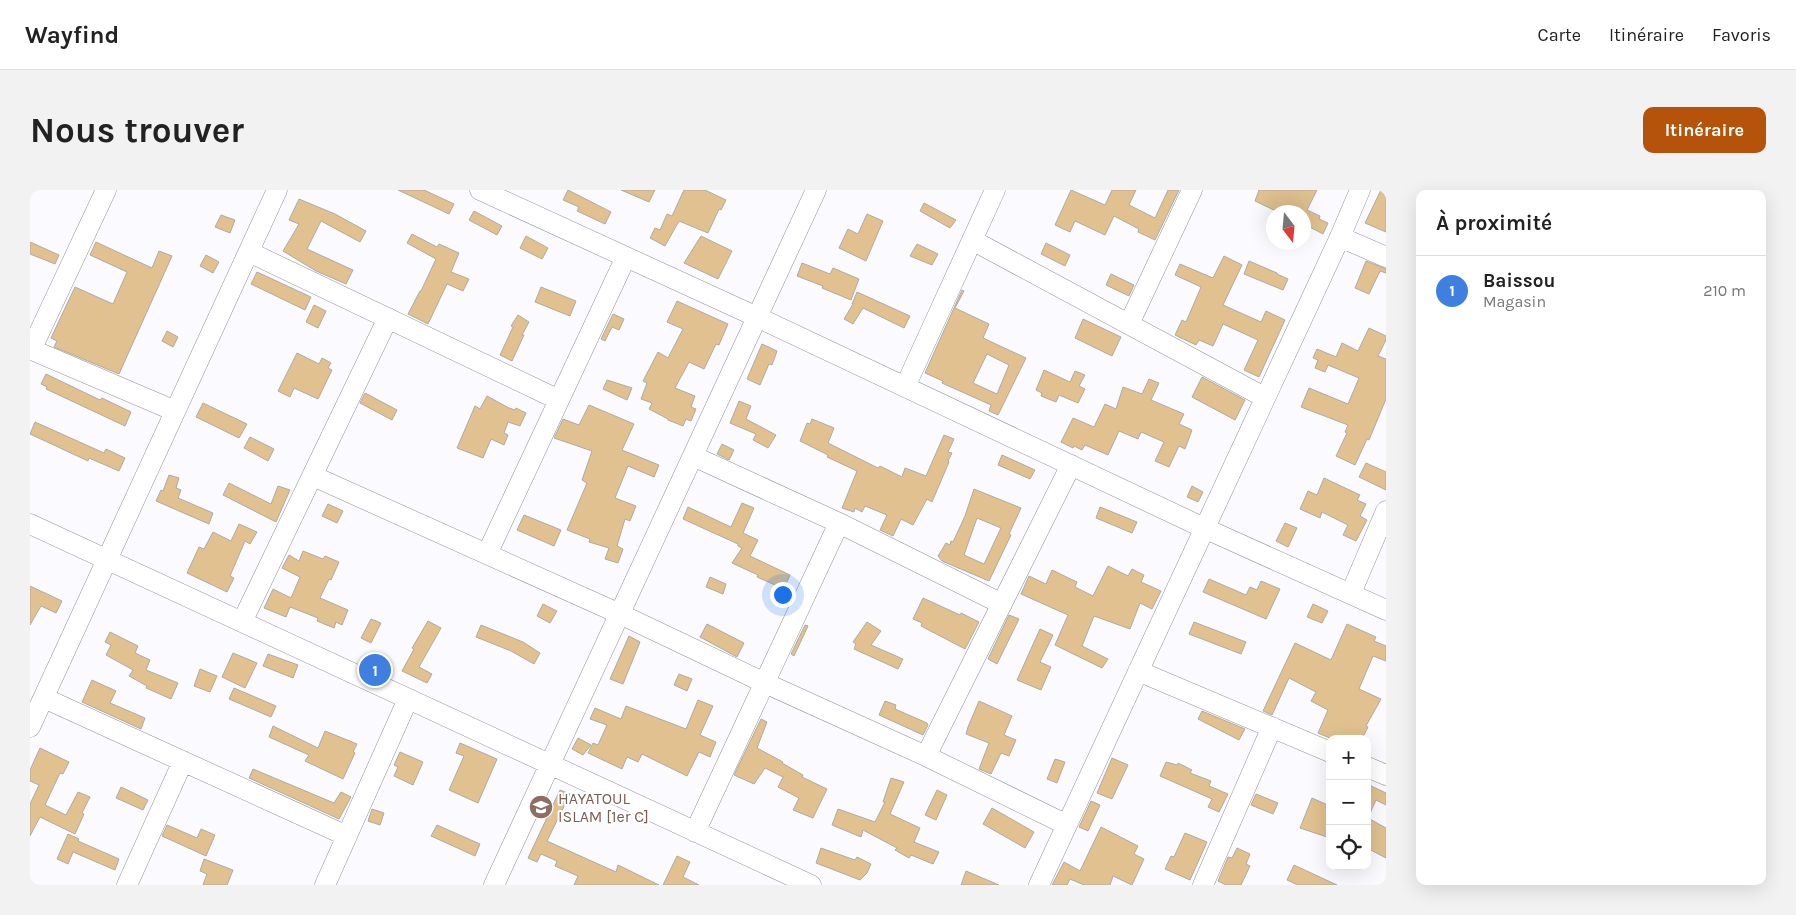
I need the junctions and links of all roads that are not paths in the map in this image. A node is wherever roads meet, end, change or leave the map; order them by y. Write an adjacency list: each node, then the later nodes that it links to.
1 (106, 190): 16 (street)
2 (277, 190): 10 (street)
3 (480, 190): 11 (street)
4 (816, 190): 13 (street)
5 (995, 190): 9 (street)
6 (1192, 190): 15 (street)
7 (1360, 190): 8 (street)
8 (1340, 236): 12 (street); 18 (street)
9 (972, 240): 15 (street); 17 (street)
10 (248, 252): 14 (street); 20 (street)
11 (626, 257): 13 (street); 19 (street)
12 (1386, 257)
13 (757, 317): 17 (street); 21 (street)
14 (388, 318): 19 (street); 23 (street)
15 (1129, 324): 18 (street)
16 (31, 350): 20 (street)
17 (904, 387): 22 (street)
18 (1264, 397): 27 (street)
19 (559, 400): 28 (street)
20 (176, 411): 29 (street)
21 (693, 456): 25 (street); 33 (street)
22 (1071, 465): 27 (street); 31 (street)
23 (313, 476): 28 (street); 34 (street)
24 (1386, 512): 30 (street)
25 (839, 523): 31 (street); 36 (street)
26 (30, 524): 29 (street)
27 (1204, 528): 30 (street); 35 (street)
28 (487, 554): 33 (street)
29 (107, 560): 34 (street); 37 (street)
30 (1351, 593): 32 (street)
31 (1002, 604): 42 (street)
32 (1386, 610)
33 (620, 614): 36 (street); 44 (street)
34 (242, 622): 38 (street)
35 (1138, 671): 40 (street); 47 (street)
36 (765, 683): 42 (street); 48 (street)
37 (44, 698): 39 (street); 43 (street)
38 (408, 699): 44 (street); 49 (street)
39 (30, 727)
40 (1272, 727): 41 (street); 55 (street)
41 (1326, 750)
42 (926, 756): 47 (street)
43 (183, 761): 49 (street); 50 (street)
44 (550, 764): 48 (street); 52 (street)
45 (1371, 769): 46 (street)
46 (1386, 775)
47 (1067, 825): 54 (street)
48 (695, 832): 53 (street)
49 (346, 836): 51 (street)
50 (127, 885)
51 (325, 885)
52 (494, 885)
53 (811, 885)
54 (1039, 885)
55 (1203, 885)

